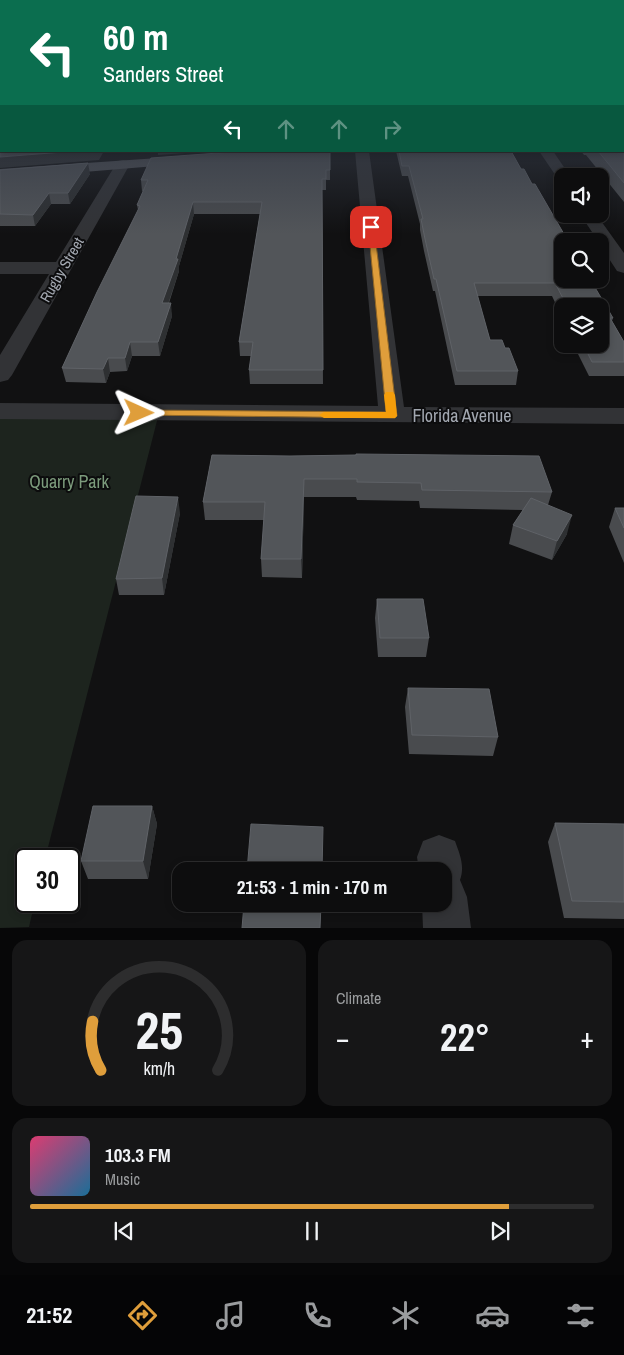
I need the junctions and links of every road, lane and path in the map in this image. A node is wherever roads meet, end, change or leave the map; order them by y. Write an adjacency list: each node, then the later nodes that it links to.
1 (362, 152): 13 (street)
2 (547, 152): 5 (street)
3 (202, 159): 4 (main road)
4 (123, 164): 6 (main road); 10 (street, Rugby Street)
5 (558, 168)
6 (0, 174)
7 (594, 223): 8 (street)
8 (624, 266)
9 (0, 268): 10 (street)
10 (64, 268): 11 (street, Rugby Street)
11 (0, 375)
12 (0, 411): 13 (street, Florida Avenue)
13 (392, 416): 14 (street, Florida Avenue)
14 (624, 416)
15 (445, 912): 16 (street)
16 (447, 928)

